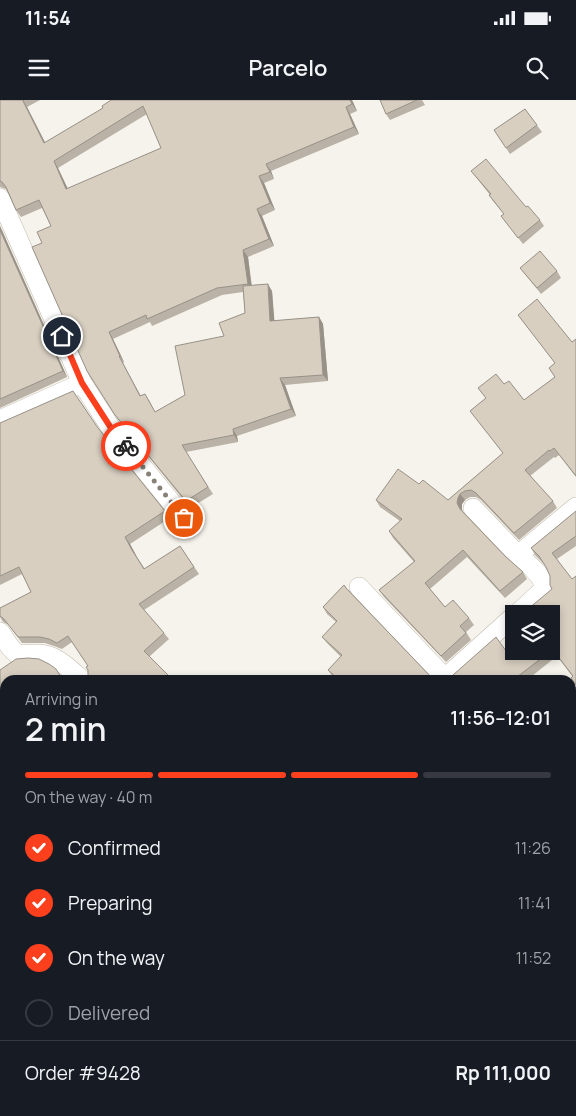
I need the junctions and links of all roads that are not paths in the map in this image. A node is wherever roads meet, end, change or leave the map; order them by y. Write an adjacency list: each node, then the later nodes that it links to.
1 (0, 198): 2 (street)
2 (82, 383): 3 (street); 6 (street)
3 (0, 420)
4 (576, 507): 7 (street)
5 (473, 508): 7 (street)
6 (184, 518)
7 (518, 555): 9 (street)
8 (359, 588): 13 (street)
9 (527, 605)
10 (505, 624): 14 (street)
11 (0, 632): 12 (street)
12 (76, 675)
13 (442, 675)
14 (450, 675)

